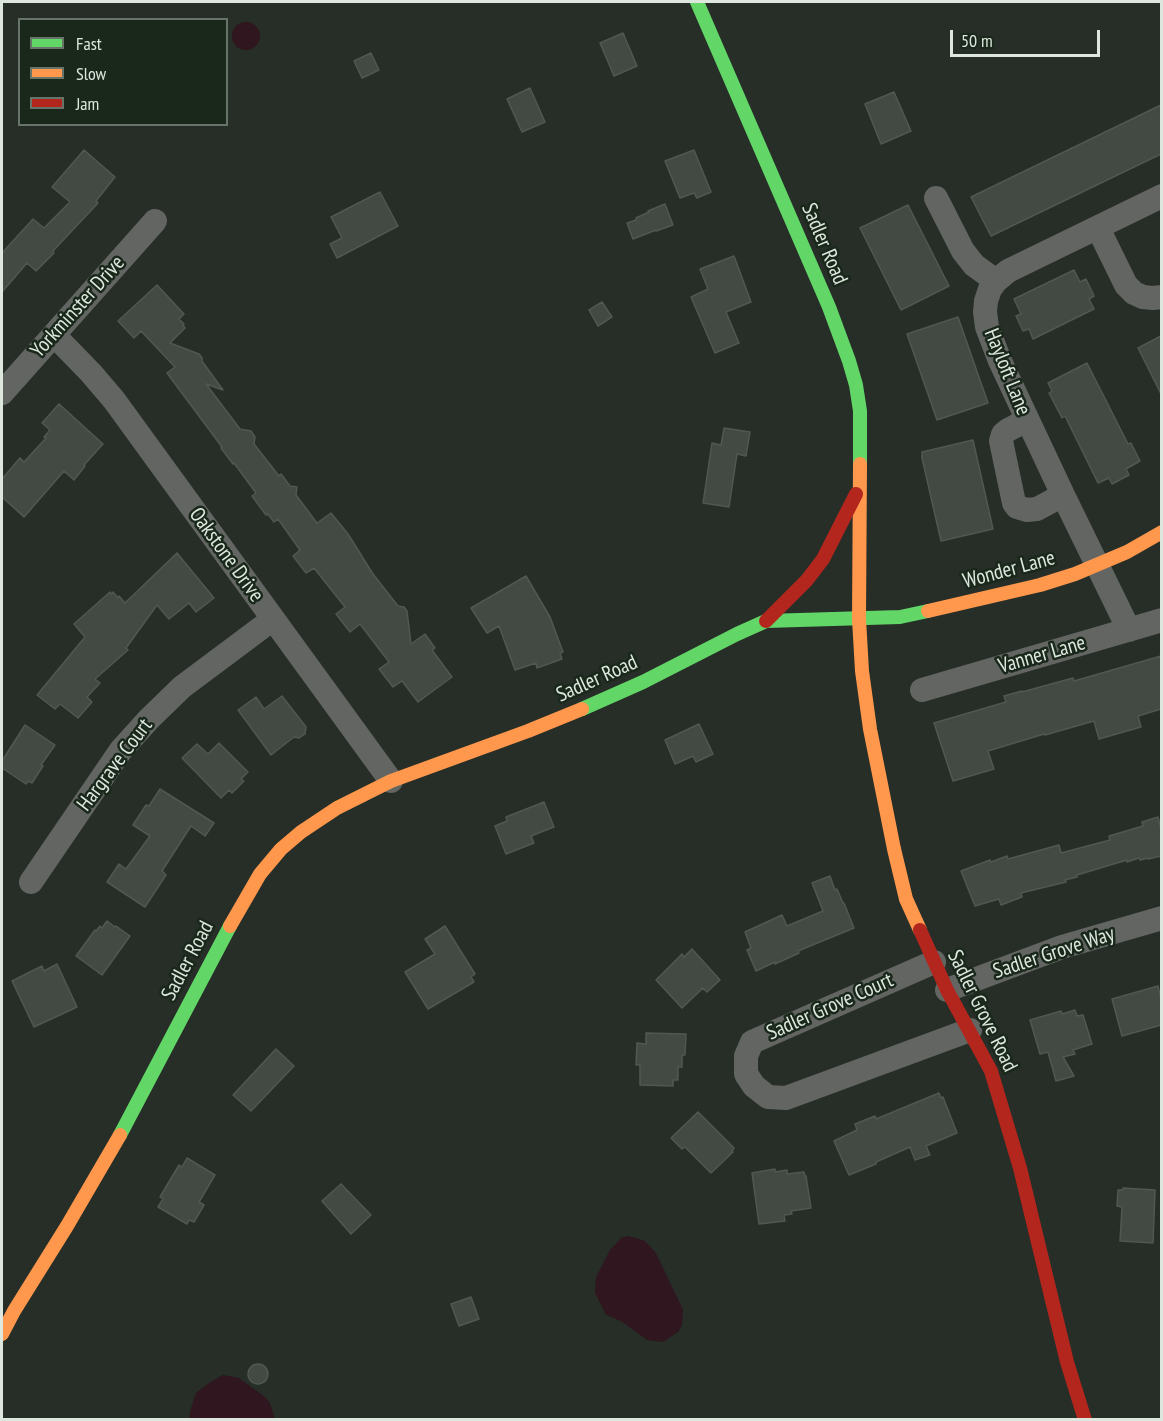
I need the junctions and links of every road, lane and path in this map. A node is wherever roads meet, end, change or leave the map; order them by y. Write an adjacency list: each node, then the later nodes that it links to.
1 (697, 2): 11 (street, Sadler Road)
2 (1161, 196): 5 (street)
3 (936, 198): 6 (street)
4 (155, 221): 8 (street, Yorkminster Drive)
5 (1098, 228): 6 (street); 7 (street)
6 (996, 281): 10 (street, Hayloft Lane)
7 (1161, 297)
8 (54, 336): 9 (street, Yorkminster Drive); 15 (street, Oakstone Drive)
9 (2, 393)
10 (1027, 420): 12 (street, Hayloft Lane); 12 (street)
11 (859, 487): 16 (street, Sadler Road); 18 (street)
12 (1063, 495): 14 (street, Hayloft Lane)
13 (1161, 532): 14 (street, Wonder Lane)
14 (1098, 566): 16 (street, Wonder Lane); 19 (street, Hayloft Lane)
15 (273, 619): 21 (street, Oakstone Drive); 22 (street, Hargrave Court)
16 (859, 619): 18 (street, Sadler Road); 24 (street, Sadler Grove Road)
17 (1161, 620): 19 (street, Vanner Lane)
18 (766, 621): 21 (street, Sadler Road)
19 (1129, 630): 20 (street, Vanner Lane)
20 (922, 690)
21 (391, 781): 27 (street, Sadler Road)
22 (31, 882)
23 (1161, 918): 25 (street, Sadler Grove Way)
24 (934, 962): 25 (street, Sadler Grove Road); 26 (street, Sadler Grove Court)
25 (948, 990): 26 (street, Sadler Grove Road)
26 (970, 1030): 28 (street, Sadler Grove Road)
27 (2, 1334)
28 (1085, 1419)

